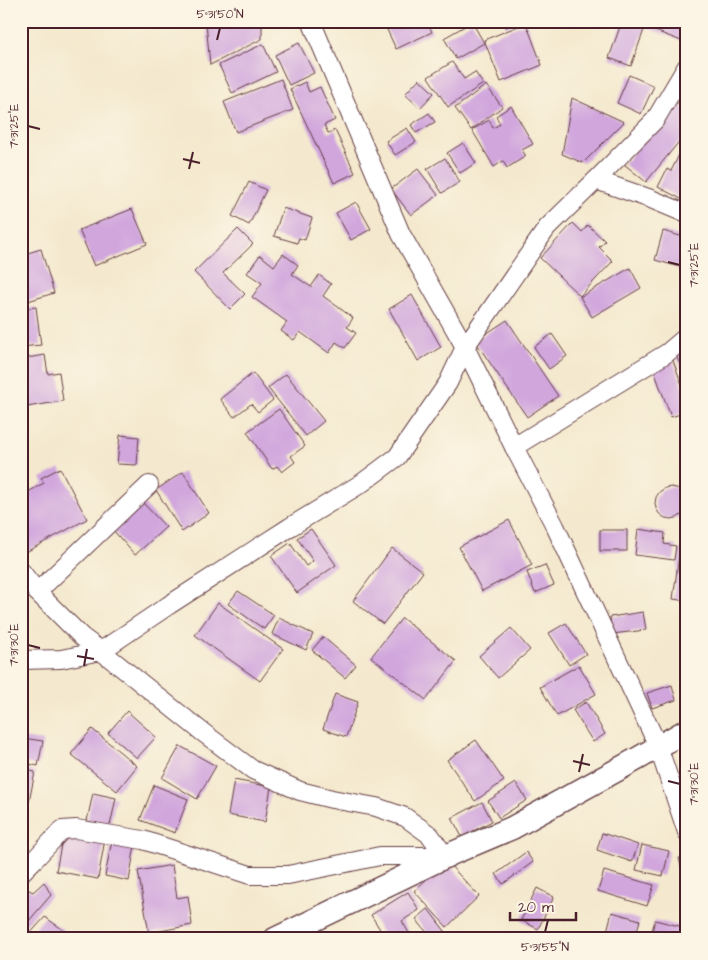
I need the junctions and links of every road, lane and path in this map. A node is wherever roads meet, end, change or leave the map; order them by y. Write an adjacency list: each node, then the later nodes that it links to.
1 (311, 21): 6 (street)
2 (687, 66): 3 (street)
3 (596, 180): 4 (street); 6 (street)
4 (687, 214)
5 (687, 336): 7 (street)
6 (465, 347): 7 (street); 11 (street)
7 (514, 447): 14 (street)
8 (149, 485): 10 (street)
9 (21, 571): 10 (street)
10 (37, 592): 11 (street)
11 (101, 650): 12 (street); 16 (street)
12 (21, 660)
13 (687, 730): 14 (street)
14 (658, 746): 15 (street); 16 (street)
15 (687, 832)
16 (449, 854): 17 (street); 18 (street)
17 (21, 873)
18 (275, 939)

